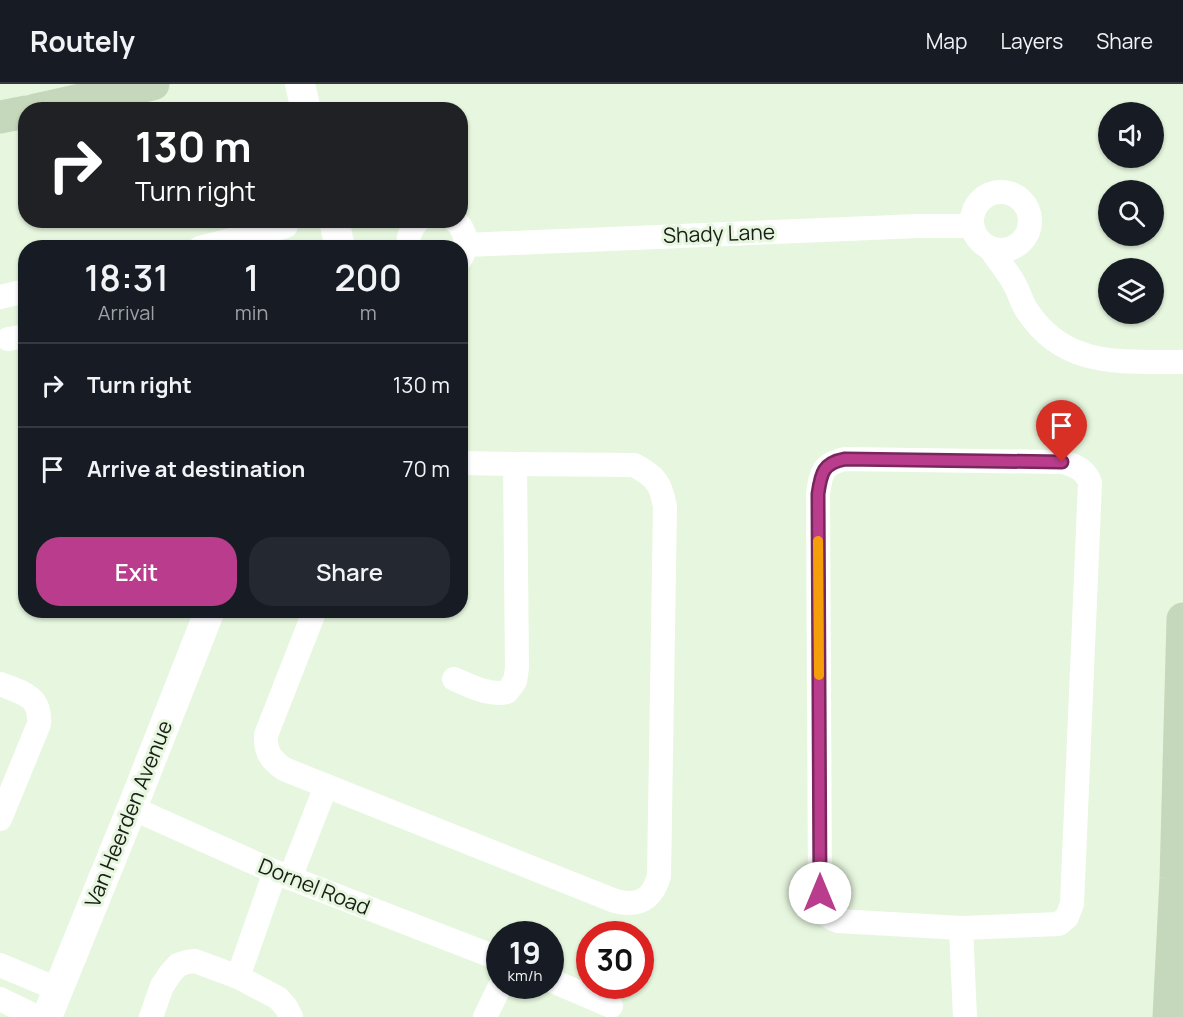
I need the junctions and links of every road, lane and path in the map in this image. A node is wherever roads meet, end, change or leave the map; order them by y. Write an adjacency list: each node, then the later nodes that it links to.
1 (153, 84): 3 (main road)
2 (300, 84): 4 (street)
3 (71, 102)
4 (304, 102)
5 (18, 114): 6 (main road)
6 (0, 117)
7 (972, 226): 10 (street); 11 (street); 12 (street, Shady Lane)
8 (278, 228): 9 (street)
9 (231, 240)
10 (1018, 244): 11 (street); 13 (street)
11 (990, 248): 13 (street)
12 (468, 252)
13 (1016, 286): 16 (street)
14 (18, 293): 15 (street)
15 (0, 297)
16 (1183, 362)
17 (468, 463): 18 (street)
18 (515, 464): 22 (street); 24 (street)
19 (207, 618): 25 (street, Van Heerden Avenue)
20 (312, 618): 24 (street)
21 (1183, 619): 43 (main road)
22 (454, 679)
23 (0, 684): 26 (street)
24 (326, 786): 27 (street)
25 (132, 808): 27 (street, Dornel Road); 33 (street, Van Heerden Avenue)
26 (0, 819)
27 (282, 875): 29 (street, Dornel Road); 31 (street)
28 (961, 928): 28 (street); 42 (street)
29 (486, 954)
30 (0, 965): 33 (street)
31 (238, 977): 39 (street); 40 (street)
32 (564, 986): 36 (street)
33 (57, 989): 38 (street, Van Heerden Avenue)
34 (0, 999): 37 (street)
35 (494, 999): 41 (street)
36 (611, 1006)
37 (37, 1017)
38 (46, 1017)
39 (151, 1017)
40 (291, 1017)
41 (485, 1017)
42 (965, 1017)
43 (1169, 1017)

